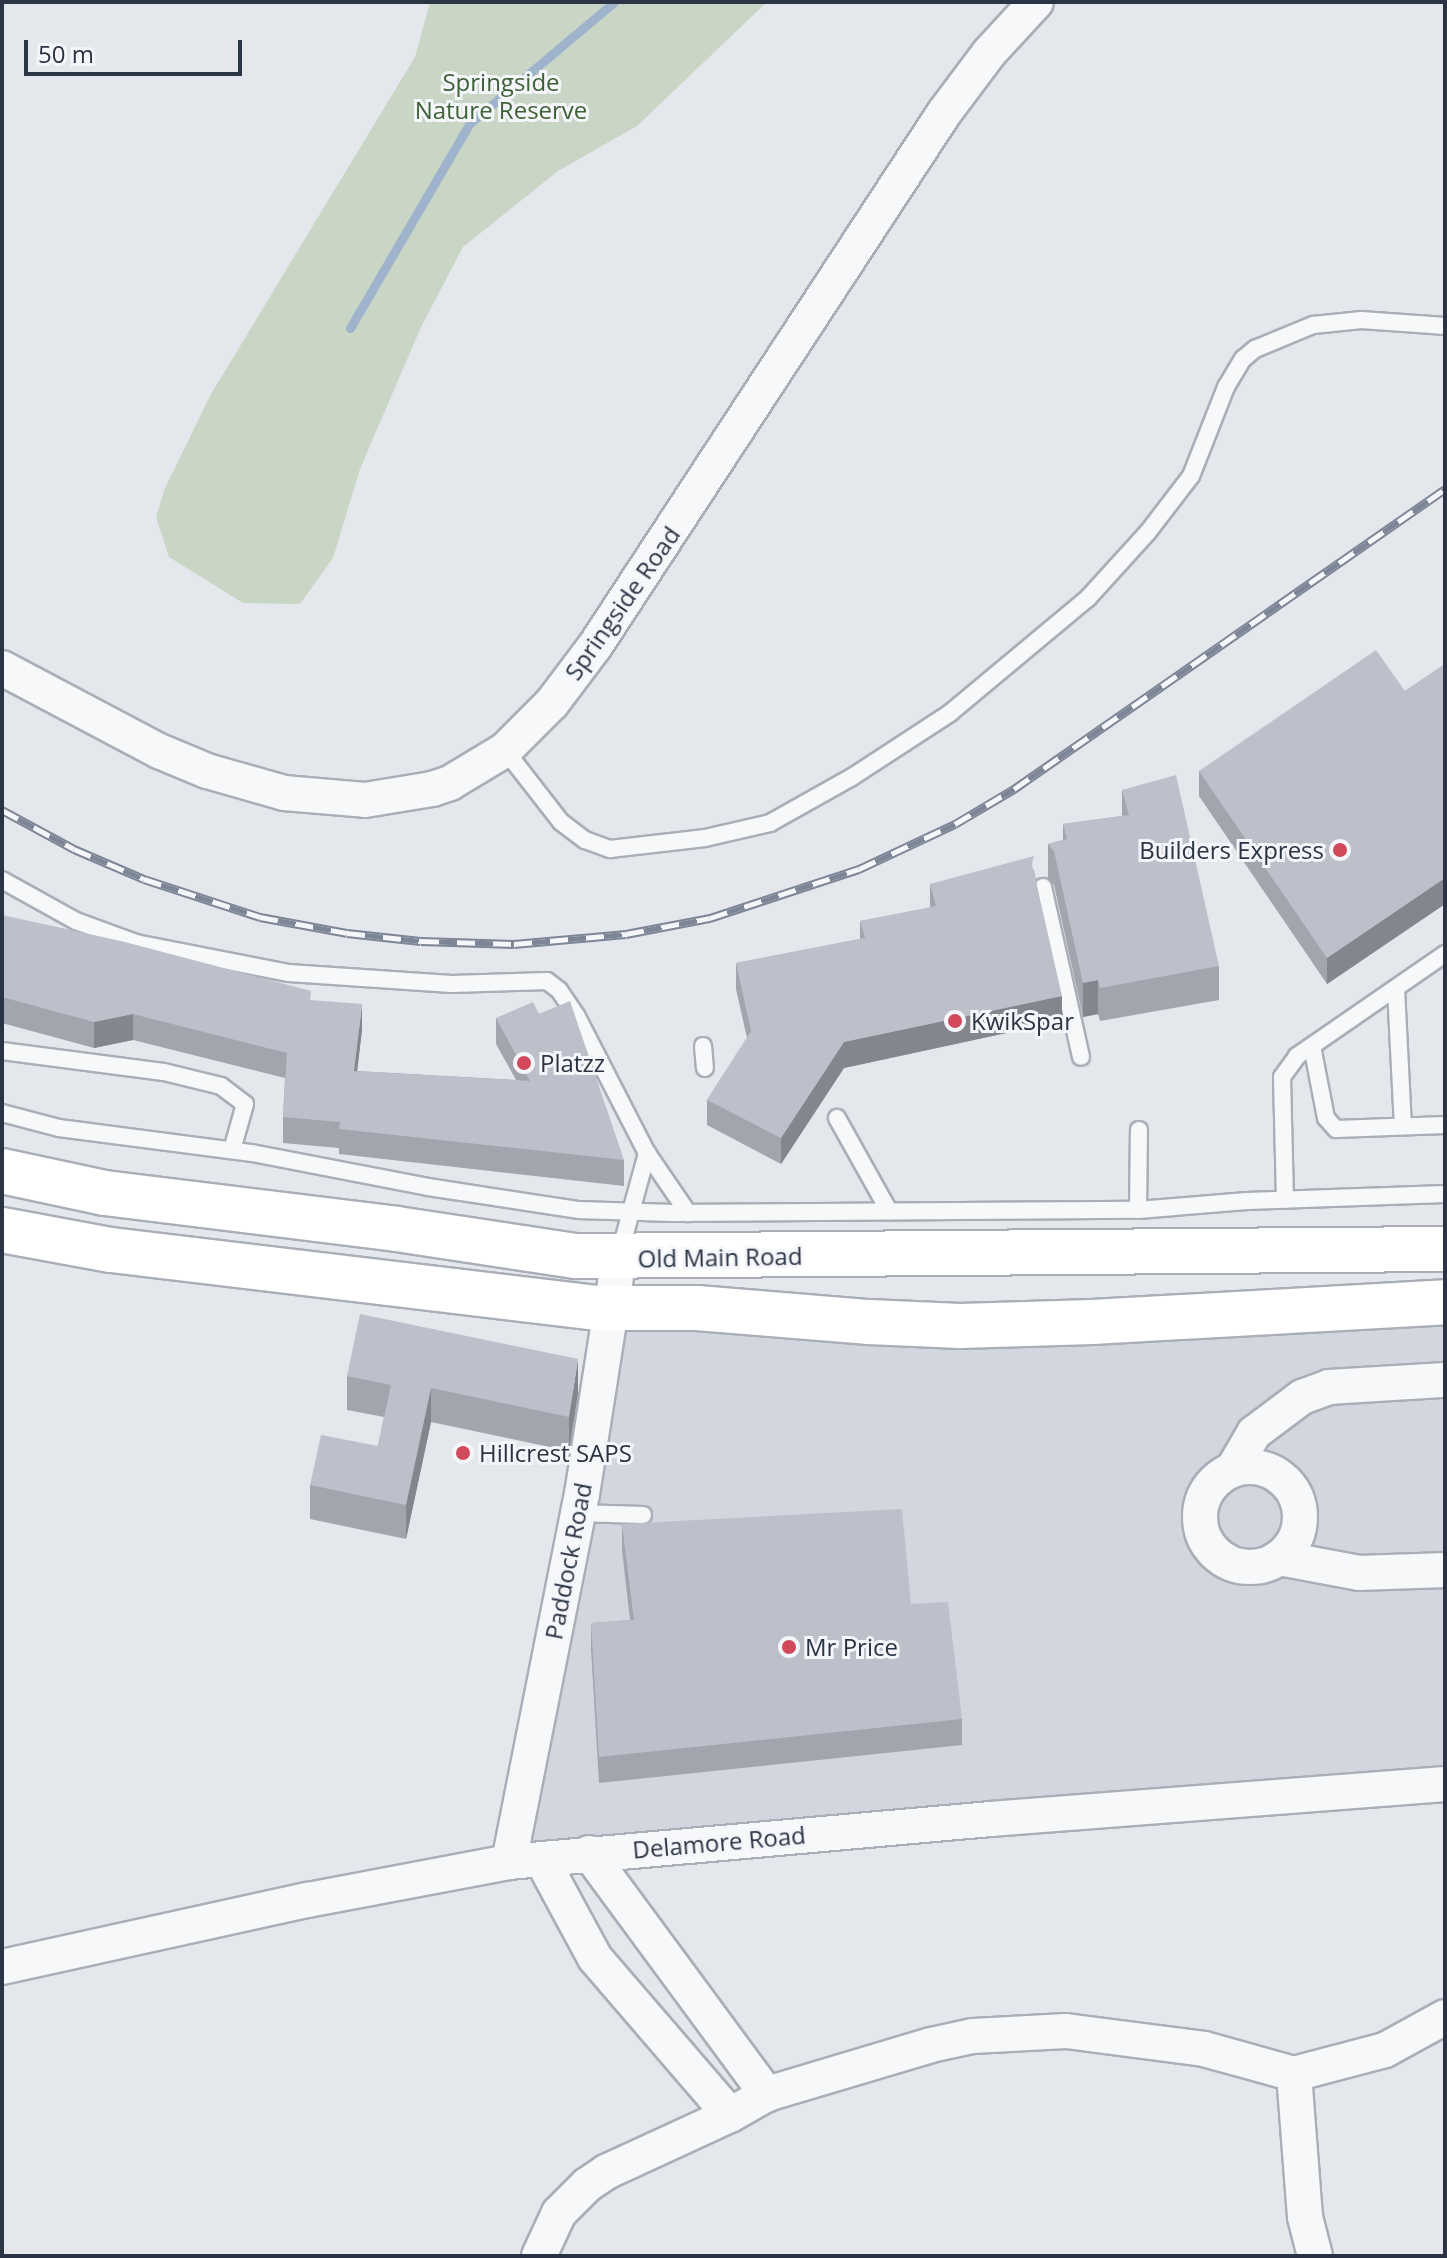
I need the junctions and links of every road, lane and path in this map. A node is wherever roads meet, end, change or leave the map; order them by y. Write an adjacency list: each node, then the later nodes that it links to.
1 (1036, 2): 4 (street, Springside Road)
2 (1445, 326): 4 (lane)
3 (2, 668): 4 (street, Springside Road)
4 (505, 750)
5 (2, 880): 20 (lane)
6 (1043, 887): 12 (lane)
7 (1445, 954): 8 (lane)
8 (1396, 989): 10 (lane); 17 (lane)
9 (703, 1046): 13 (lane)
10 (1312, 1046): 17 (lane); 23 (lane)
11 (2, 1051): 19 (lane)
12 (1081, 1057)
13 (705, 1068)
14 (2, 1113): 19 (lane)
15 (837, 1118): 25 (lane)
16 (1445, 1125): 17 (lane)
17 (1403, 1126)
18 (1139, 1130): 24 (lane)
19 (232, 1150): 26 (lane)
20 (647, 1153): 26 (lane); 27 (lane)
21 (2, 1171): 30 (main road, Old Main Road)
22 (1445, 1194): 23 (lane)
23 (1285, 1200): 24 (lane)
24 (1138, 1210): 25 (lane)
25 (889, 1211): 27 (lane)
26 (632, 1212): 27 (lane); 30 (lane)
27 (688, 1213)
28 (2, 1230): 32 (main road, Old Main Road)
29 (1445, 1249): 30 (main road, Old Main Road)
30 (619, 1258): 32 (street, Paddock Road)
31 (1445, 1302): 32 (main road, Old Main Road)
32 (612, 1308): 35 (street, Paddock Road)
33 (1445, 1380): 34 (street)
34 (1233, 1469): 37 (street); 37 (street)
35 (577, 1513): 36 (lane); 41 (street, Paddock Road)
36 (643, 1515)
37 (1279, 1558): 38 (street)
38 (1445, 1570)
39 (1445, 1784): 40 (street, Delamore Road)
40 (589, 1853): 41 (street, Delamore Road); 45 (street)
41 (526, 1861): 42 (street, Delamore Road); 46 (street)
42 (2, 1967)
43 (1445, 2017): 44 (street)
44 (1294, 2074): 45 (street); 48 (street)
45 (767, 2094): 46 (street)
46 (730, 2115): 47 (street)
47 (539, 2256)
48 (1315, 2256)

